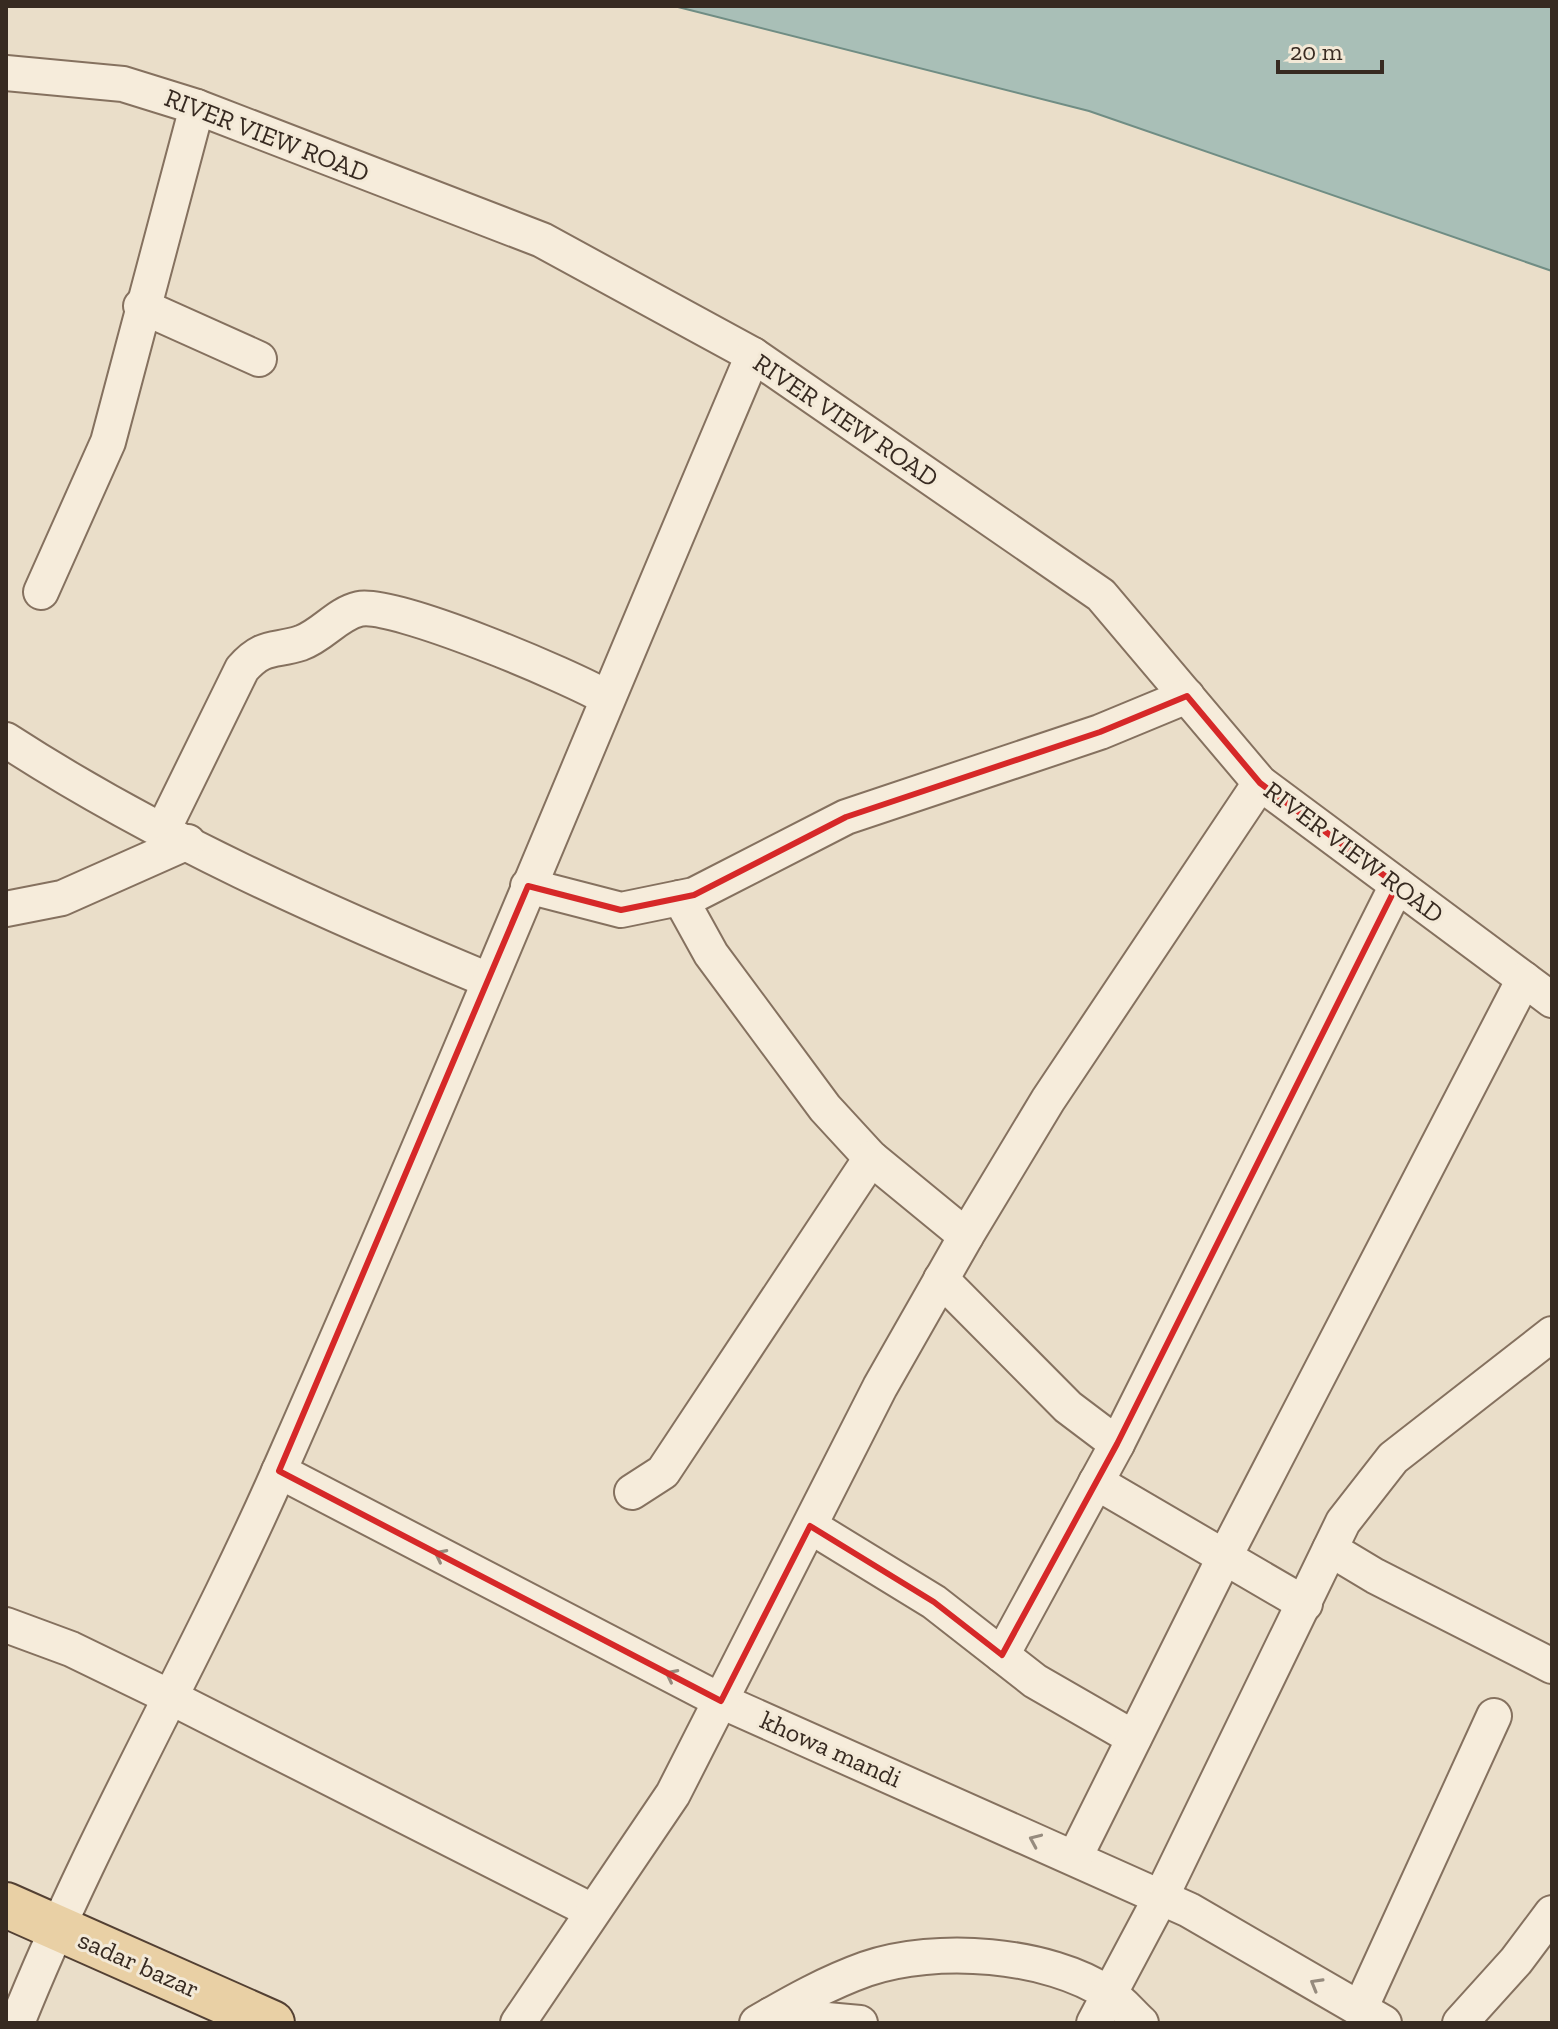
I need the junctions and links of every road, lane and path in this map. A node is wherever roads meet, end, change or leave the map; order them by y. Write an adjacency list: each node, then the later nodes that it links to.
1 (6, 73): 2 (street, RIVER VIEW ROAD)
2 (197, 107): 3 (street); 4 (street, RIVER VIEW ROAD)
3 (141, 306): 5 (street); 6 (street)
4 (753, 355): 7 (street, RIVER VIEW ROAD); 8 (street)
5 (259, 359)
6 (41, 592)
7 (1187, 696): 10 (street, RIVER VIEW ROAD); 14 (street)
8 (607, 698): 11 (street); 13 (street)
9 (6, 740): 11 (street)
10 (1260, 783): 12 (street, RIVER VIEW ROAD); 20 (street)
11 (176, 836): 15 (street); 17 (street)
12 (1397, 885): 16 (street, RIVER VIEW ROAD); 23 (street)
13 (528, 886): 14 (street); 17 (street)
14 (680, 898): 19 (street)
15 (6, 909)
16 (1524, 979): 18 (street, RIVER VIEW ROAD); 29 (street)
17 (488, 980): 24 (street)
18 (1552, 1000)
19 (871, 1158): 20 (street); 26 (street)
20 (966, 1236): 21 (street)
21 (941, 1279): 23 (street); 27 (street)
22 (1552, 1334): 28 (street)
23 (1117, 1444): 25 (street)
24 (279, 1471): 34 (street); 35 (street, khowa mandi, one-way to 24)
25 (1096, 1482): 29 (street); 32 (street)
26 (632, 1492)
27 (810, 1526): 32 (street); 35 (street)
28 (1330, 1549): 30 (street); 33 (street)
29 (1224, 1558): 30 (street); 37 (street)
30 (1305, 1604): 39 (street)
31 (6, 1625): 34 (street)
32 (1002, 1655): 37 (street)
33 (1552, 1666)
34 (172, 1698): 41 (street); 43 (street)
35 (721, 1701): 38 (street, khowa mandi, one-way to 35); 41 (street)
36 (1494, 1716): 45 (street)
37 (1134, 1738): 38 (street)
38 (1075, 1857): 39 (street, khowa mandi)
39 (1161, 1897): 44 (street); 45 (street, khowa mandi, one-way to 39)
40 (6, 1905): 43 (main road, sadar bazar)
41 (592, 1911): 49 (street)
42 (1552, 1913): 52 (street)
43 (56, 1927): 47 (street); 48 (main road, sadar bazar)
44 (1102, 2008): 46 (street); 51 (street)
45 (1372, 2016)
46 (764, 2019): 50 (street)
47 (17, 2023)
48 (272, 2023)
49 (518, 2023)
50 (860, 2023)
51 (1141, 2023)
52 (1460, 2023)

